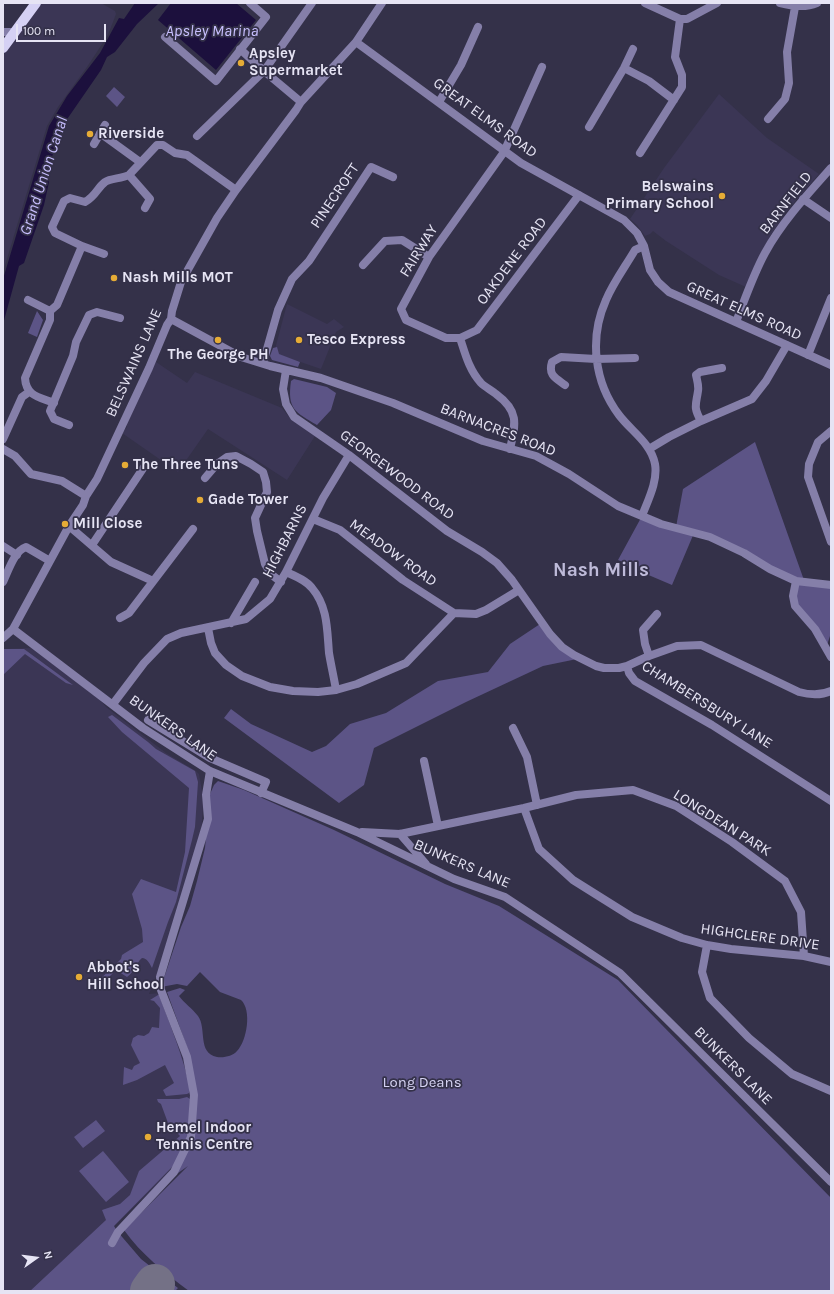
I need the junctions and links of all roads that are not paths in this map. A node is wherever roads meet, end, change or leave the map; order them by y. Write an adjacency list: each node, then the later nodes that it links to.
1 (36, 3): 13 (main road)
2 (250, 3): 17 (street)
3 (645, 3): 10 (street)
4 (717, 3): 10 (street)
5 (780, 3): 9 (street)
6 (817, 3): 9 (street)
7 (310, 4): 21 (street)
8 (378, 4): 15 (street, BELSWAINS LANE)
9 (795, 7): 25 (street)
10 (680, 19): 22 (street)
11 (478, 27): 24 (street)
12 (3, 32): 13 (street)
13 (14, 32): 16 (main road)
14 (165, 37): 17 (street)
15 (356, 42): 23 (street, BELSWAINS LANE); 24 (street, GREAT ELMS ROAD)
16 (3, 48)
17 (240, 49): 21 (street)
18 (633, 49): 20 (street)
19 (542, 67): 31 (street, FAIRWAY)
20 (624, 68): 22 (street); 27 (street)
21 (264, 71): 23 (street); 29 (street)
22 (674, 100): 32 (street)
23 (301, 102): 37 (street, BELSWAINS LANE)
24 (440, 102): 31 (street, GREAT ELMS ROAD)
25 (768, 119)
26 (105, 125): 28 (street)
27 (589, 127)
28 (100, 133): 30 (street); 33 (street)
29 (197, 136)
30 (94, 144)
31 (504, 152): 38 (street, GREAT ELMS ROAD); 45 (street, FAIRWAY)
32 (640, 152)
33 (140, 162): 35 (street); 37 (street)
34 (831, 168): 39 (street, BARNFIELD)
35 (129, 175): 40 (street); 42 (street)
36 (393, 177): 58 (street, PINECROFT)
37 (236, 190): 51 (street, BELSWAINS LANE)
38 (579, 195): 43 (street, GREAT ELMS ROAD); 53 (street, OAKDENE ROAD)
39 (803, 199): 41 (street); 52 (street, BARNFIELD)
40 (145, 208)
41 (831, 218)
42 (82, 246): 44 (street); 49 (street)
43 (644, 246): 52 (street, GREAT ELMS ROAD); 57 (street)
44 (104, 254)
45 (429, 257): 46 (street); 53 (street, FAIRWAY)
46 (363, 265)
47 (831, 298): 55 (street)
48 (28, 300): 49 (street)
49 (50, 311): 63 (street)
50 (120, 318): 64 (street)
51 (171, 319): 58 (street, BARNACRES ROAD); 75 (street, BELSWAINS LANE)
52 (736, 322): 54 (street, GREAT ELMS ROAD)
53 (460, 338): 70 (street)
54 (787, 345): 55 (street, GREAT ELMS ROAD); 65 (street)
55 (808, 355): 59 (street, GREAT ELMS ROAD)
56 (635, 358): 57 (street)
57 (596, 359): 62 (street); 71 (street)
58 (263, 363): 61 (street, BARNACRES ROAD)
59 (831, 365)
60 (722, 368): 65 (street)
61 (286, 370): 70 (street, BARNACRES ROAD); 72 (street, GEORGEWOOD ROAD)
62 (565, 385)
63 (27, 389): 64 (street); 68 (street)
64 (54, 403): 66 (street)
65 (701, 421): 71 (street)
66 (69, 425)
67 (831, 431): 80 (street)
68 (3, 439)
69 (3, 449): 75 (street)
70 (510, 449): 76 (street, BARNACRES ROAD)
71 (649, 449): 76 (street)
72 (349, 455): 77 (street, HIGHBARNS); 92 (street, GEORGEWOOD ROAD)
73 (144, 467): 81 (street)
74 (205, 478): 89 (street)
75 (86, 496): 78 (street, BELSWAINS LANE)
76 (642, 516): 90 (street, BARNACRES ROAD)
77 (313, 519): 85 (street, HIGHBARNS); 93 (street, MEADOW ROAD)
78 (69, 526): 81 (street); 84 (street, BELSWAINS LANE)
79 (193, 529): 86 (street)
80 (831, 542)
81 (92, 545): 86 (street)
82 (3, 546): 83 (street)
83 (17, 554): 84 (street); 87 (street)
84 (50, 561): 98 (street, BELSWAINS LANE)
85 (286, 572): 89 (street, HIGHBARNS); 103 (street)
86 (153, 581): 95 (street)
87 (3, 582)
88 (255, 582): 96 (street, HIGHBARNS)
89 (281, 582): 96 (street, HIGHBARNS)
90 (796, 582): 91 (street, BARNACRES ROAD); 101 (street)
91 (831, 585)
92 (519, 590): 93 (street); 102 (street, CHAMBERSBURY LANE)
93 (454, 613): 103 (street)
94 (657, 614): 100 (street)
95 (120, 618)
96 (231, 623): 97 (street, HIGHBARNS)
97 (208, 628): 103 (street); 105 (street)
98 (13, 629): 99 (street, BELSWAINS LANE); 105 (street, BUNKERS LANE)
99 (3, 638)
100 (650, 656): 102 (street); 104 (street)
101 (831, 657)
102 (627, 666): 111 (street, CHAMBERSBURY LANE)
103 (336, 690)
104 (831, 691)
105 (114, 704): 109 (street, BUNKERS LANE)
106 (148, 720): 110 (street)
107 (514, 728): 112 (street)
108 (424, 761): 114 (street)
109 (210, 772): 110 (street, BUNKERS LANE); 123 (street)
110 (261, 793): 115 (street, BUNKERS LANE)
111 (831, 801)
112 (537, 805): 113 (street, LONGDEAN PARK); 119 (street, LONGDEAN PARK)
113 (524, 808): 114 (street, LONGDEAN PARK); 118 (street, HIGHCLERE DRIVE)
114 (438, 826): 116 (street, LONGDEAN PARK)
115 (357, 832): 116 (street, LONGDEAN PARK); 117 (street, BUNKERS LANE)
116 (400, 834): 117 (street)
117 (429, 867): 122 (street, BUNKERS LANE)
118 (707, 945): 119 (street, HIGHCLERE DRIVE); 121 (street)
119 (804, 956): 120 (street, HIGHCLERE DRIVE)
120 (831, 962)
121 (831, 1091)
122 (831, 1182)
123 (112, 1243)

